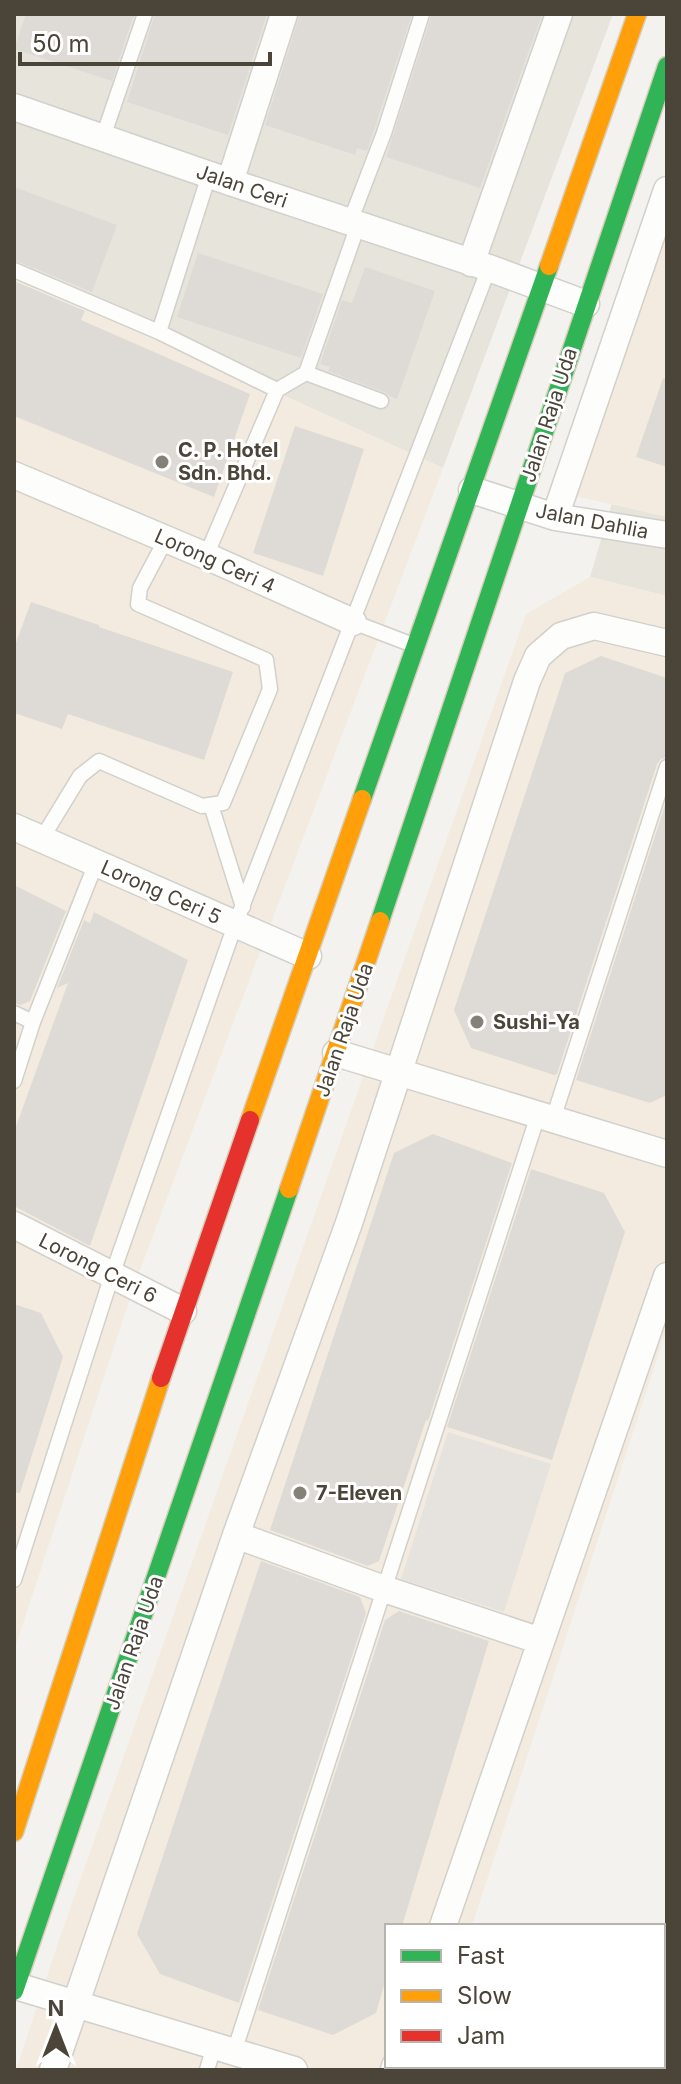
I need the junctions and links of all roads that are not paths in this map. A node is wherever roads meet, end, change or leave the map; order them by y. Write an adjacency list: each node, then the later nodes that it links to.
1 (145, 14): 8 (lane)
2 (284, 14): 9 (street)
3 (422, 14): 11 (lane)
4 (559, 14): 12 (street)
5 (637, 14): 14 (main road)
6 (667, 66): 15 (main road, Jalan Raja Uda)
7 (14, 107): 8 (street, Jalan Ceri)
8 (103, 137): 9 (street, Jalan Ceri)
9 (219, 179): 11 (street, Jalan Ceri); 16 (lane)
10 (667, 190): 23 (street)
11 (354, 223): 12 (street, Jalan Ceri); 17 (lane)
12 (480, 266): 14 (street, Jalan Ceri); 27 (lane)
13 (14, 270): 16 (lane)
14 (540, 288): 15 (street, Jalan Ceri); 21 (main road)
15 (586, 304): 22 (main road, Jalan Raja Uda)
16 (159, 332): 18 (lane)
17 (306, 373): 18 (lane); 19 (lane)
18 (277, 390): 26 (lane)
19 (381, 401)
20 (14, 475): 25 (street, Lorong Ceri 4)
21 (472, 490): 22 (street, Jalan Dahlia); 29 (main road)
22 (520, 506): 23 (street, Jalan Dahlia); 39 (main road, Jalan Raja Uda)
23 (555, 517): 24 (street, Jalan Dahlia)
24 (667, 535)
25 (166, 539): 26 (street, Lorong Ceri 4); 31 (lane)
26 (206, 556): 27 (street, Lorong Ceri 4)
27 (353, 622): 29 (lane, Lorong Ceri 4); 35 (lane)
28 (667, 643): 40 (street)
29 (417, 646): 36 (main road)
30 (667, 767): 42 (lane)
31 (211, 805): 33 (lane); 35 (lane)
32 (14, 827): 33 (street, Lorong Ceri 5)
33 (41, 840): 34 (street, Lorong Ceri 5)
34 (96, 863): 35 (street, Lorong Ceri 5); 38 (lane)
35 (239, 916): 36 (street, Lorong Ceri 5); 45 (lane)
36 (308, 956): 47 (main road)
37 (14, 1013): 38 (lane)
38 (33, 1022): 41 (lane)
39 (336, 1053): 40 (street); 54 (main road, Jalan Raja Uda)
40 (398, 1072): 42 (street); 48 (street)
41 (14, 1081)
42 (546, 1117): 43 (street); 50 (lane)
43 (667, 1154)
44 (14, 1225): 45 (street, Lorong Ceri 6)
45 (112, 1275): 47 (street, Lorong Ceri 6); 49 (lane)
46 (667, 1276): 51 (street)
47 (183, 1311): 52 (main road)
48 (236, 1535): 50 (street); 55 (street)
49 (14, 1580)
50 (384, 1589): 51 (street); 56 (lane)
51 (541, 1641): 53 (street)
52 (14, 1832)
53 (444, 1924)
54 (15, 1988): 55 (street)
55 (75, 2003): 56 (street); 57 (street)
56 (218, 2056): 58 (street)
57 (53, 2070)
58 (294, 2070)

